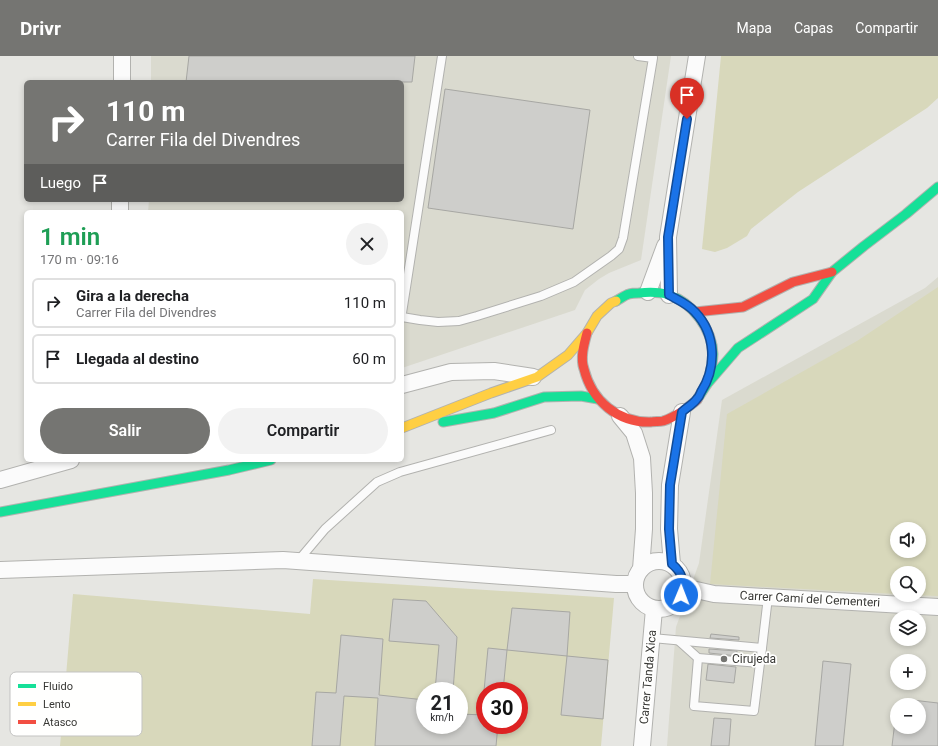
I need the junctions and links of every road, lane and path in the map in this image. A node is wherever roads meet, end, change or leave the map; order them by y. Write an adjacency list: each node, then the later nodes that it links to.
1 (122, 56): 5 (street)
2 (442, 56): 11 (lane)
3 (638, 56): 13 (lane)
4 (697, 56): 7 (street)
5 (122, 80)
6 (938, 187): 8 (main road)
7 (668, 237): 9 (street); 10 (street)
8 (832, 272): 12 (main road); 17 (main road)
9 (648, 292): 10 (main road); 14 (main road)
10 (669, 295): 12 (main road)
11 (404, 300)
12 (695, 312): 17 (main road)
13 (404, 317)
14 (587, 333): 15 (main road); 18 (main road)
15 (537, 377): 16 (street); 21 (main road)
16 (404, 384)
17 (707, 384): 19 (main road)
18 (598, 399): 20 (main road); 22 (main road)
19 (682, 412): 20 (main road); 29 (street)
20 (620, 416): 30 (street)
21 (404, 428)
22 (404, 429)
23 (551, 430): 28 (lane)
24 (64, 462): 26 (street)
25 (263, 462): 27 (main road)
26 (0, 480)
27 (0, 512)
28 (290, 561): 31 (street); 32 (street)
29 (672, 564): 30 (street); 33 (street)
30 (641, 569): 32 (street)
31 (0, 570)
32 (635, 584): 36 (street)
33 (683, 587): 34 (street, Carrer Camí del Cementeri); 36 (street)
34 (768, 597): 35 (street, Carrer Camí del Cementeri); 39 (lane)
35 (938, 607)
36 (654, 609): 37 (street, Carrer Tanda Xica)
37 (652, 638): 38 (lane); 42 (street, Carrer Tanda Xica)
38 (680, 641): 39 (lane); 40 (lane)
39 (762, 648): 41 (lane)
40 (698, 658): 41 (lane); 41 (lane)
41 (760, 663)
42 (642, 746)

